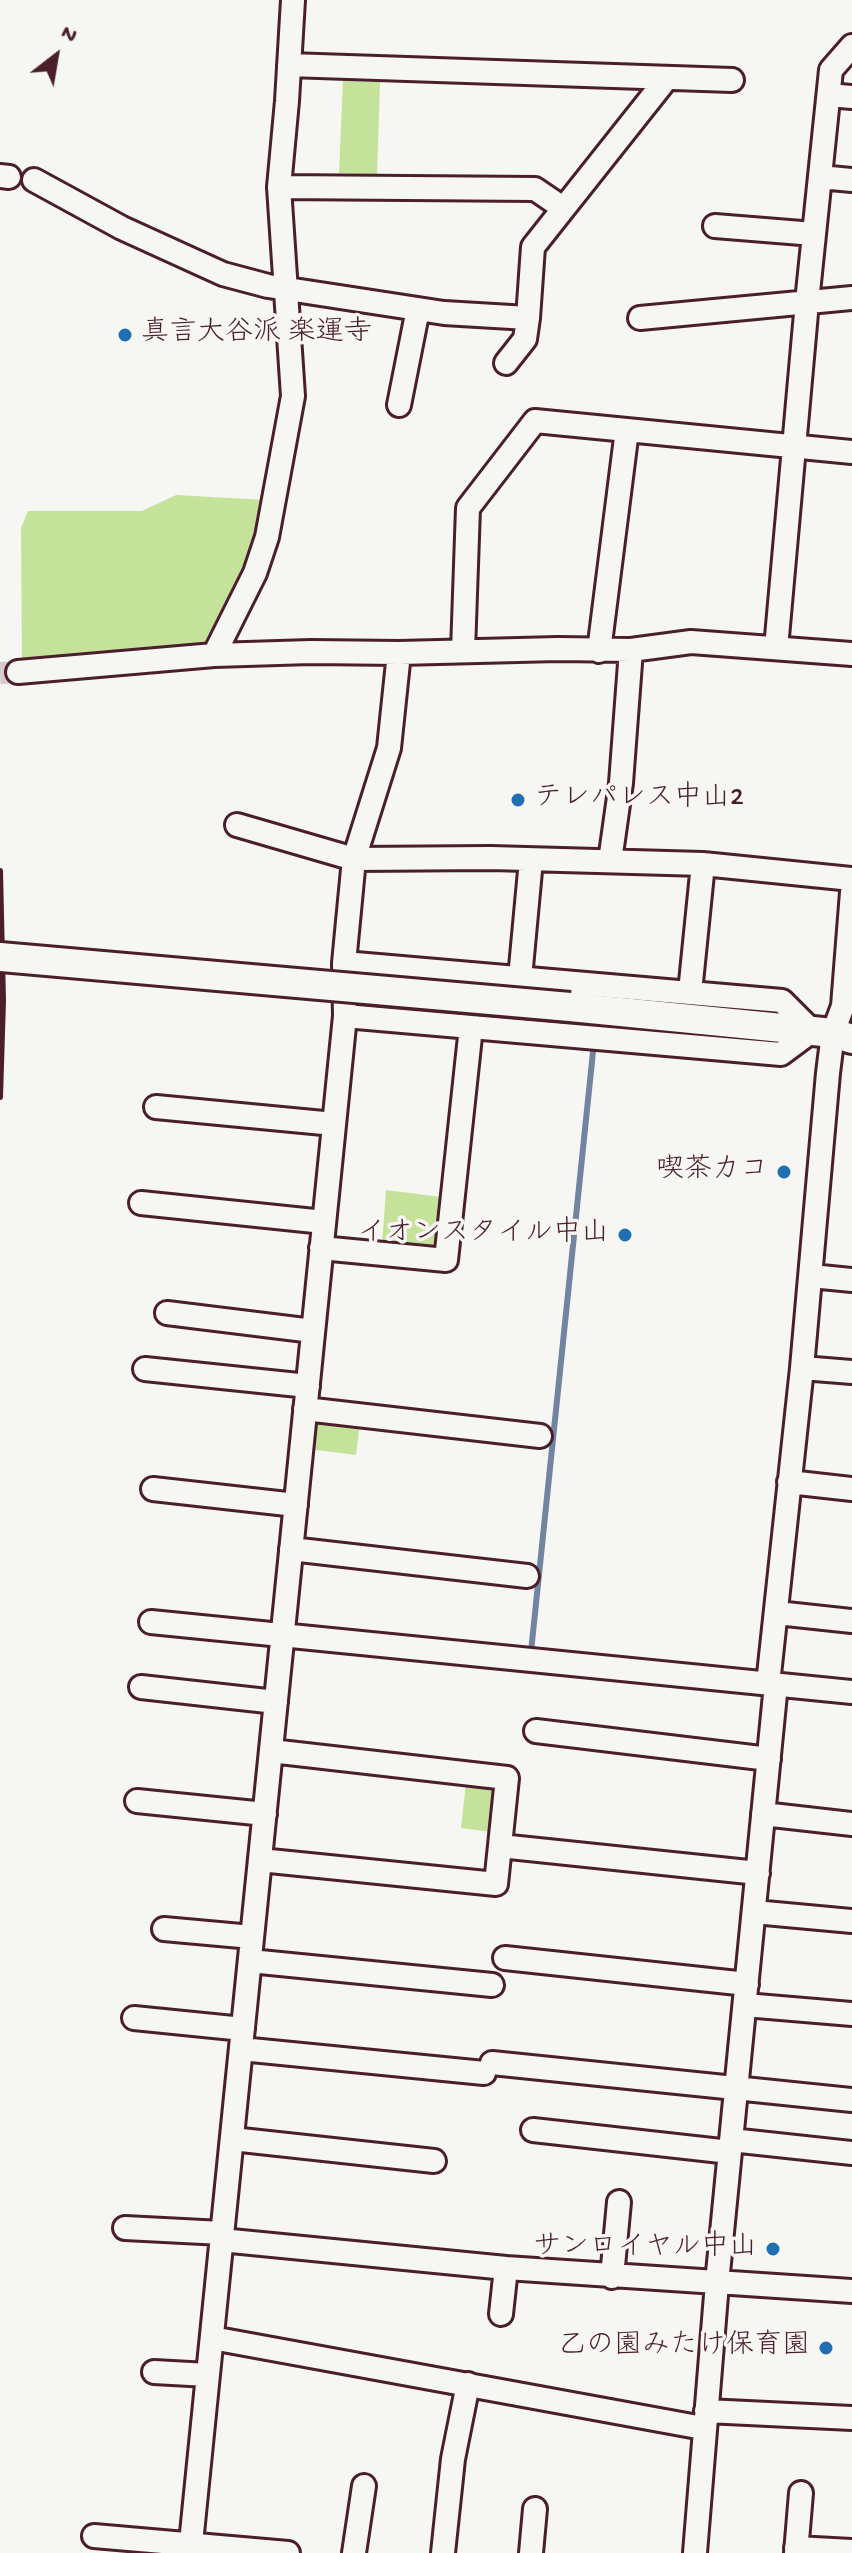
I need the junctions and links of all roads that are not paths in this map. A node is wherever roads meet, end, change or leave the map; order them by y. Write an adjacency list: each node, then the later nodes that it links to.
1 (293, 0): 3 (street)
2 (852, 46): 6 (street)
3 (289, 65): 4 (street); 11 (street)
4 (667, 78): 5 (street); 12 (street)
5 (732, 80)
6 (829, 95): 7 (street); 8 (street)
7 (852, 97)
8 (820, 177): 10 (street); 14 (street)
9 (34, 180): 15 (street)
10 (852, 180)
11 (279, 187): 12 (street); 15 (street)
12 (563, 208): 19 (street)
13 (715, 226): 14 (street)
14 (814, 234): 17 (street)
15 (287, 288): 18 (street); 32 (street)
16 (852, 298): 17 (street)
17 (807, 302): 20 (street); 24 (street)
18 (418, 309): 19 (street); 22 (street)
19 (528, 318): 21 (street)
20 (640, 318)
21 (506, 363)
22 (399, 405)
23 (627, 430): 24 (street); 28 (street); 29 (street)
24 (795, 447): 25 (street); 26 (street)
25 (852, 452)
26 (776, 648): 27 (street); 31 (street)
27 (631, 650): 29 (street); 37 (street)
28 (463, 651): 29 (street); 30 (street)
29 (599, 651)
30 (399, 653): 32 (street); 35 (street)
31 (852, 654)
32 (214, 655): 33 (street)
33 (18, 672)
34 (237, 825): 35 (street)
35 (354, 859): 36 (street); 42 (street)
36 (531, 860): 37 (street); 43 (street)
37 (610, 861): 38 (street)
38 (703, 864): 39 (street); 45 (street)
39 (852, 879)
40 (852, 892): 48 (street)
41 (0, 957): 48 (street, bridge)
42 (344, 963): 43 (street); 46 (street)
43 (520, 978): 44 (street)
44 (557, 981): 45 (street); 49 (street)
45 (690, 992): 48 (street)
46 (345, 1016): 47 (street); 51 (street)
47 (471, 1027): 49 (street); 54 (street)
48 (832, 1034): 49 (street); 55 (street)
49 (553, 1035)
50 (156, 1107): 51 (street)
51 (334, 1124): 53 (street)
52 (141, 1203): 53 (street)
53 (324, 1222): 54 (street)
54 (321, 1248): 58 (street)
55 (811, 1276): 56 (street); 59 (street)
56 (852, 1280)
57 (167, 1313): 58 (street)
58 (313, 1331): 62 (street)
59 (802, 1368): 61 (street); 65 (street)
60 (145, 1369): 62 (street)
61 (852, 1372)
62 (308, 1386): 63 (street)
63 (305, 1409): 64 (street); 68 (street)
64 (540, 1436)
65 (789, 1482): 67 (street); 71 (street)
66 (153, 1489): 68 (street)
67 (852, 1489)
68 (296, 1505): 69 (street)
69 (291, 1549): 70 (street); 74 (street)
70 (527, 1576)
71 (777, 1613): 72 (street); 75 (street)
72 (852, 1621)
73 (151, 1622): 74 (street)
74 (283, 1637): 75 (street); 78 (street)
75 (772, 1684): 77 (street); 81 (street)
76 (141, 1687): 78 (street)
77 (852, 1692)
78 (276, 1702): 80 (street)
79 (536, 1731): 81 (street)
80 (271, 1751): 83 (street); 86 (street)
81 (769, 1759): 84 (street)
82 (137, 1801): 83 (street)
83 (265, 1814): 87 (street)
84 (763, 1814): 85 (street); 88 (street)
85 (852, 1824)
86 (500, 1846): 87 (street); 88 (street)
87 (260, 1860): 92 (street)
88 (758, 1873): 89 (street)
89 (754, 1912): 90 (street); 96 (street)
90 (852, 1921)
91 (164, 1929): 92 (street)
92 (252, 1937): 94 (street)
93 (505, 1958): 96 (street)
94 (250, 1961): 95 (street); 99 (street)
95 (492, 1985)
96 (746, 1994): 97 (street); 100 (street)
97 (852, 2014)
98 (134, 2018): 99 (street)
99 (242, 2039): 100 (street); 103 (street)
100 (736, 2089): 101 (street); 104 (street)
101 (852, 2100)
102 (533, 2130): 104 (street)
103 (232, 2139): 106 (street); 109 (street)
104 (730, 2146): 105 (street); 112 (street)
105 (852, 2153)
106 (434, 2161)
107 (619, 2202): 111 (street)
108 (125, 2228): 109 (street)
109 (222, 2237): 110 (street); 115 (street)
110 (506, 2268): 111 (street); 114 (street)
111 (612, 2277): 112 (street)
112 (717, 2283): 113 (street); 120 (street)
113 (852, 2291)
114 (501, 2314)
115 (212, 2338): 117 (street); 118 (street)
116 (154, 2372): 117 (street)
117 (208, 2375): 125 (street)
118 (468, 2384): 120 (street); 130 (street)
119 (852, 2418): 120 (street)
120 (705, 2420): 132 (street)
121 (364, 2486): 129 (street)
122 (801, 2493): 126 (street)
123 (535, 2509): 131 (street)
124 (94, 2536): 125 (street)
125 (190, 2549): 128 (street)
126 (796, 2551): 127 (street)
127 (852, 2551)
128 (288, 2553)
129 (354, 2553)
130 (443, 2553)
131 (531, 2553)
132 (695, 2553)

